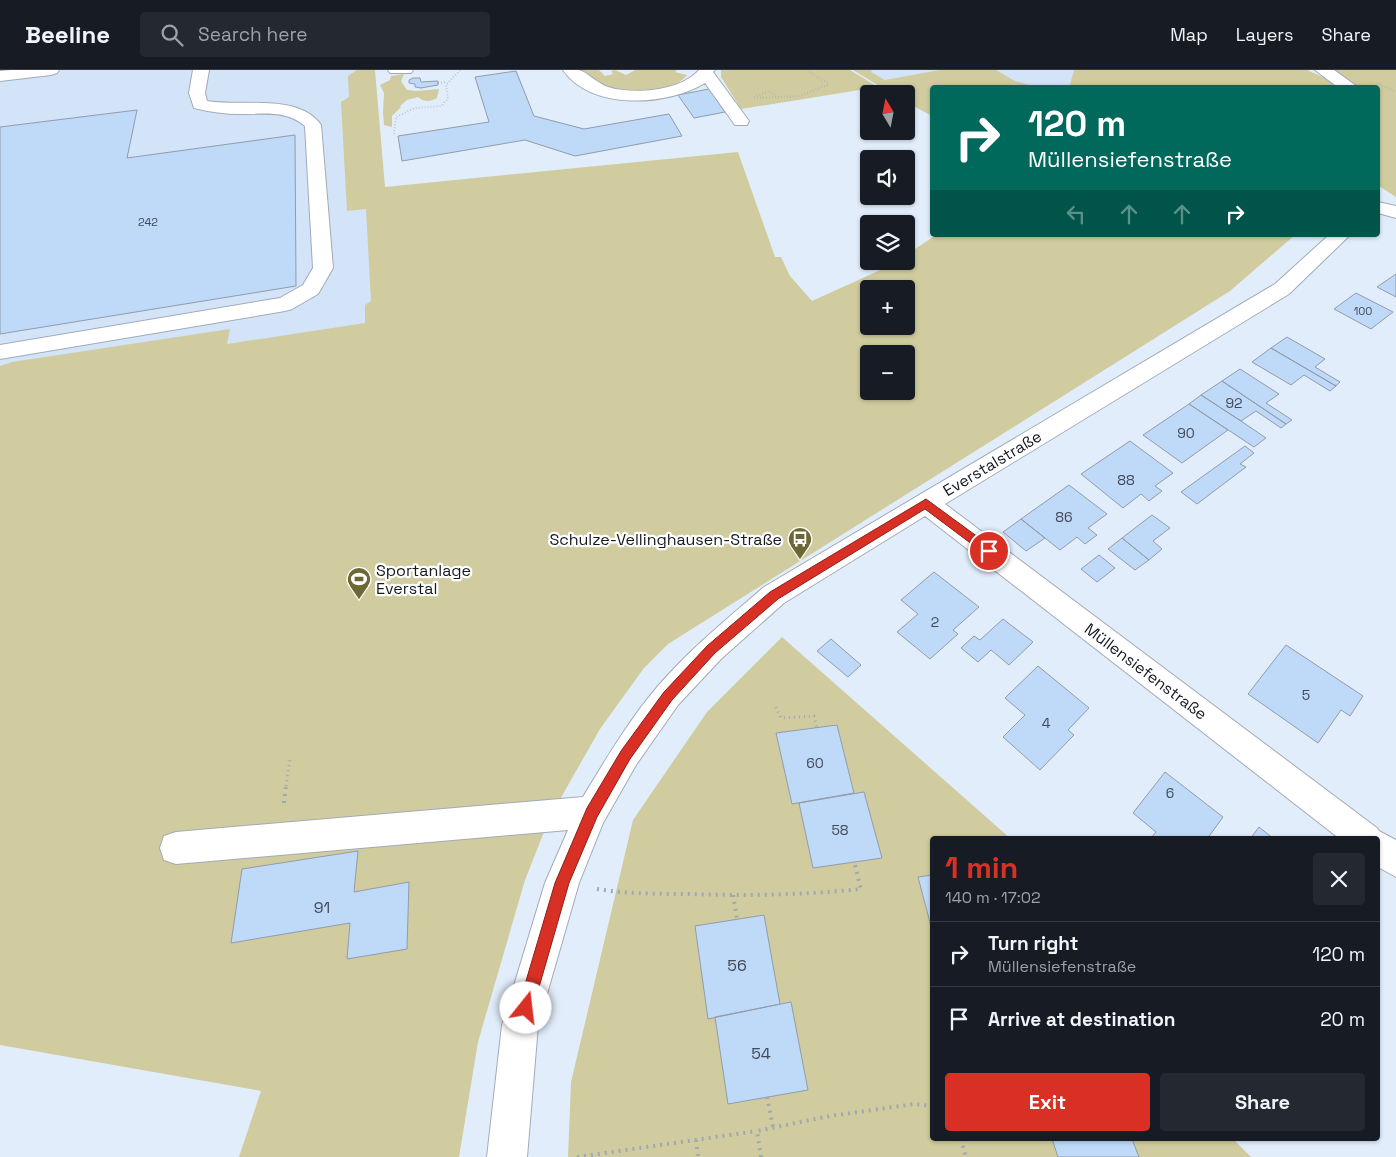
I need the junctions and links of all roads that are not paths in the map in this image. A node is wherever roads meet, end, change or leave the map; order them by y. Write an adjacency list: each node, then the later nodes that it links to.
1 (51, 70): 8 (street)
2 (201, 70): 14 (street)
3 (396, 70): 4 (street)
4 (405, 70)
5 (570, 70): 7 (street)
6 (1323, 70): 9 (street)
7 (707, 72): 10 (street)
8 (0, 76)
9 (1347, 85)
10 (741, 121)
11 (1380, 208): 12 (street)
12 (1396, 212)
13 (1338, 237): 15 (street, Everstalstraße)
14 (0, 352)
15 (926, 503): 16 (street, Everstalstraße); 17 (street, Müllensiefenstraße)
16 (592, 812): 18 (street); 21 (street, Everstalstraße)
17 (1362, 836)
18 (176, 848)
19 (1380, 849): 20 (street)
20 (1396, 861)
21 (508, 1157)

